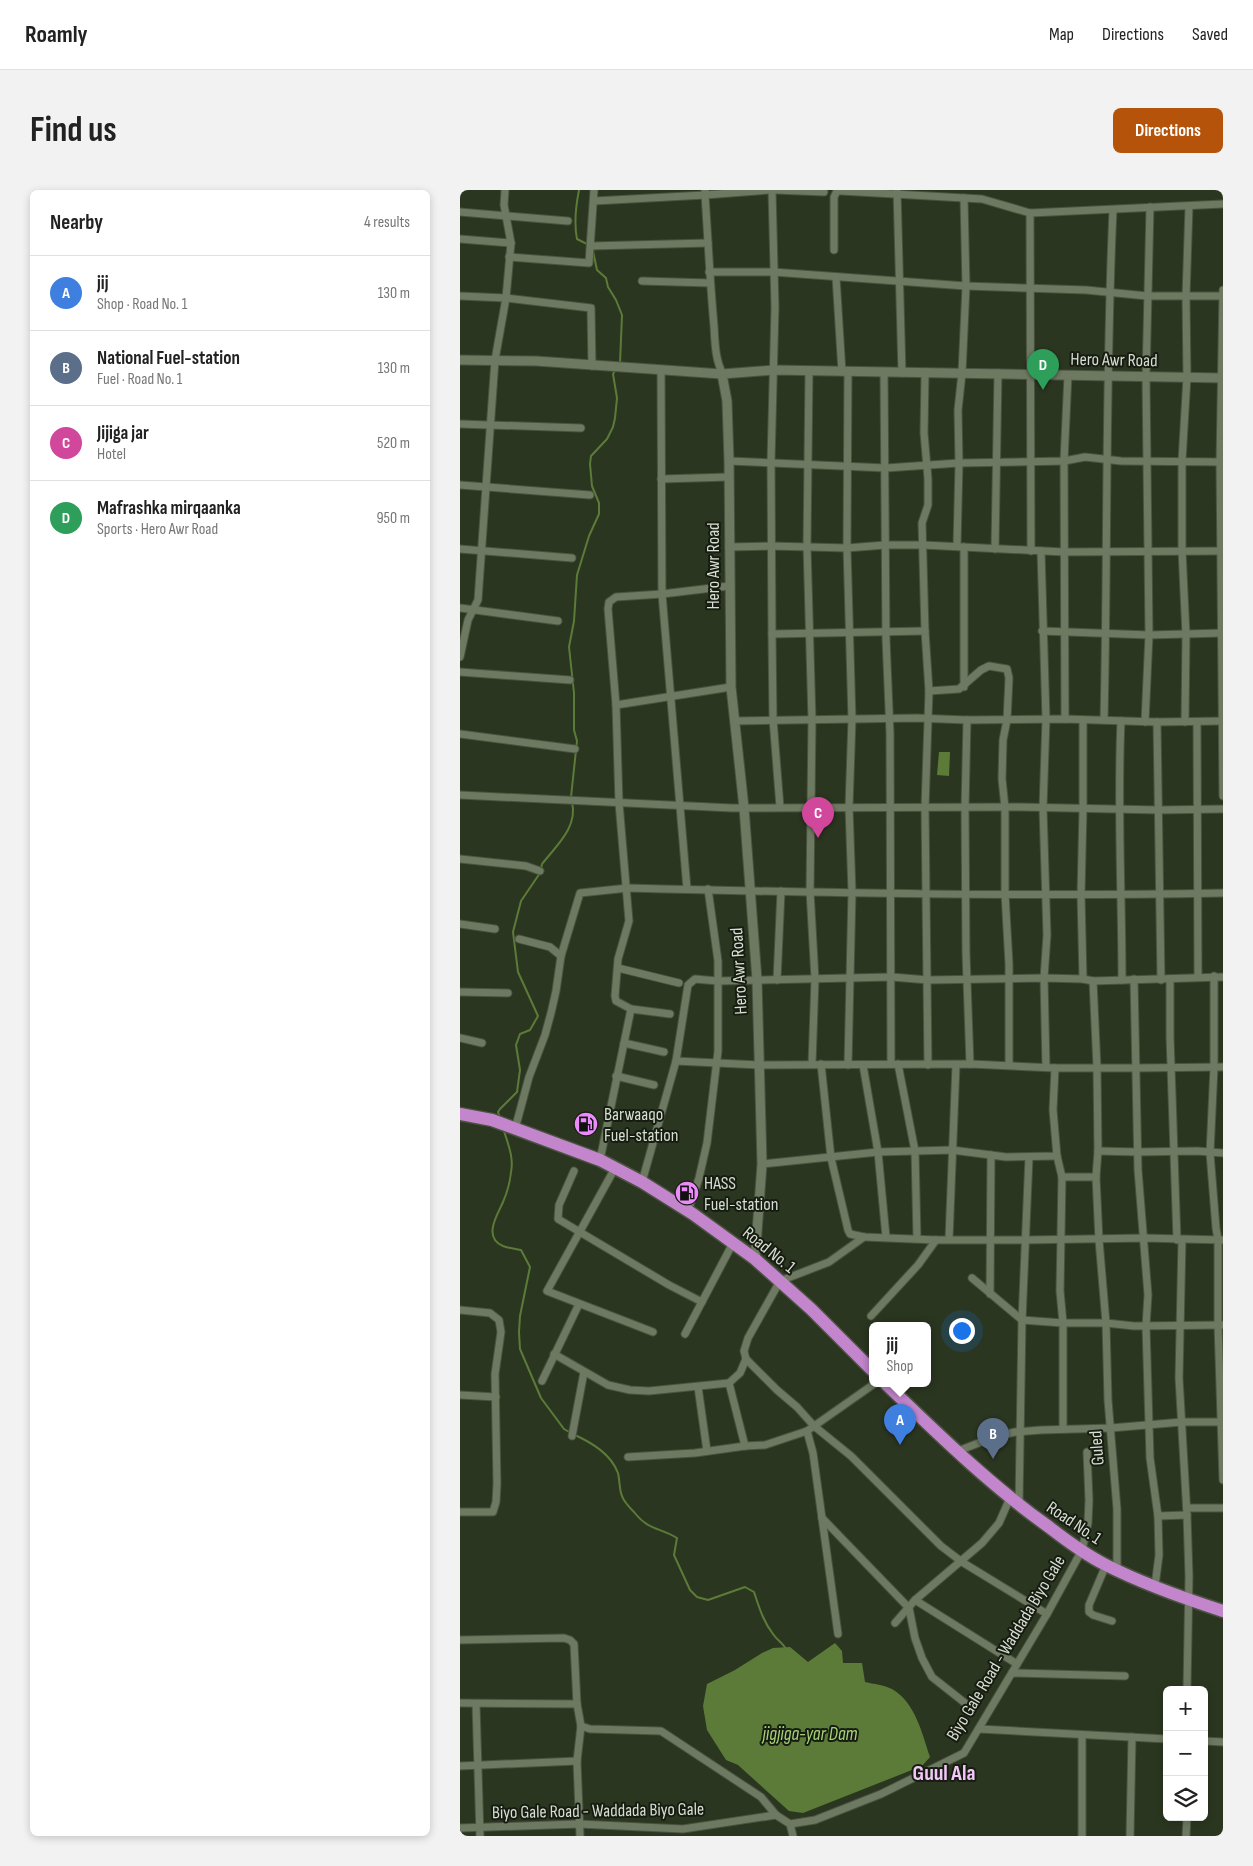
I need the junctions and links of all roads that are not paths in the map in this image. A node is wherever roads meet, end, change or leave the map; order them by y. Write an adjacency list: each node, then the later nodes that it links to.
1 (505, 190): 16 (street)
2 (594, 190): 9 (street)
3 (770, 190): 5 (street); 25 (street)
4 (776, 190): 6 (street)
5 (705, 192): 9 (street); 19 (street)
6 (824, 192)
7 (897, 192): 8 (street); 22 (street); 28 (street)
8 (964, 198): 15 (street); 30 (street)
9 (594, 201): 21 (street)
10 (1223, 204): 11 (street)
11 (1189, 206): 12 (street); 37 (street)
12 (1150, 208): 13 (street); 35 (street)
13 (1113, 210): 15 (street); 33 (street)
14 (460, 212): 16 (street)
15 (1030, 213): 31 (street)
16 (506, 215): 17 (street); 20 (street)
17 (568, 221)
18 (460, 239): 20 (street)
19 (708, 243): 21 (street); 24 (street)
20 (511, 244): 23 (street)
21 (591, 246): 23 (street)
22 (834, 250)
23 (510, 257): 38 (street)
24 (709, 272): 25 (street); 29 (street)
25 (773, 272): 26 (street); 42 (street)
26 (836, 277): 28 (street); 45 (street)
27 (642, 281): 29 (street)
28 (899, 281): 30 (street); 47 (street)
29 (710, 283): 50 (street)
30 (966, 286): 31 (street); 48 (street)
31 (1029, 289): 33 (street); 52 (street)
32 (1223, 290): 36 (street)
33 (1109, 293): 35 (street); 54 (street)
34 (460, 296): 38 (street)
35 (1147, 296): 37 (street); 55 (street)
36 (1223, 296): 37 (street); 57 (street)
37 (1186, 297): 56 (street)
38 (506, 298): 40 (street); 41 (street)
39 (460, 360): 40 (main road)
40 (495, 360): 41 (main road); 59 (street)
41 (592, 366): 43 (main road)
42 (774, 370): 44 (main road, Hero Awr Road); 50 (main road, Hero Awr Road); 65 (street)
43 (661, 371): 50 (main road); 76 (street)
44 (809, 371): 45 (main road, Hero Awr Road); 71 (street)
45 (845, 372): 46 (main road, Hero Awr Road); 73 (street)
46 (884, 372): 47 (main road, Hero Awr Road); 74 (street)
47 (902, 373): 51 (main road, Hero Awr Road)
48 (962, 373): 49 (main road, Hero Awr Road); 51 (main road, Hero Awr Road); 69 (street)
49 (998, 373): 52 (main road, Hero Awr Road); 70 (street)
50 (722, 374): 62 (main road, Hero Awr Road)
51 (925, 374): 72 (street)
52 (1031, 374): 53 (main road, Hero Awr Road); 66 (street)
53 (1068, 375): 54 (main road, Hero Awr Road); 63 (street)
54 (1107, 376): 55 (main road, Hero Awr Road); 61 (street)
55 (1146, 377): 56 (main road, Hero Awr Road); 67 (street)
56 (1187, 377): 57 (main road, Hero Awr Road); 64 (street)
57 (1223, 378): 68 (street)
58 (460, 424): 59 (street)
59 (490, 425): 60 (street); 78 (street)
60 (581, 428)
61 (1108, 459): 63 (street); 67 (street); 96 (street)
62 (729, 461): 65 (street); 75 (main road, Hero Awr Road)
63 (1064, 461): 66 (street); 95 (street)
64 (1182, 461): 67 (street); 68 (street); 89 (street)
65 (771, 462): 71 (street); 82 (street)
66 (1030, 462): 70 (street); 91 (street)
67 (1147, 462): 93 (street)
68 (1222, 462): 94 (street)
69 (959, 463): 70 (street); 72 (street); 84 (street)
70 (997, 463): 88 (street)
71 (808, 464): 73 (street); 83 (street)
72 (926, 465): 74 (street); 80 (street)
73 (847, 466): 74 (street); 86 (street)
74 (886, 468): 81 (street)
75 (729, 477): 76 (street); 85 (main road, Hero Awr Road)
76 (661, 479): 99 (street)
77 (460, 485): 78 (street)
78 (485, 487): 79 (street); 90 (street)
79 (590, 494)
80 (923, 544): 81 (street); 84 (street); 103 (street)
81 (885, 545): 86 (street); 106 (street)
82 (771, 546): 83 (street); 85 (street); 108 (street)
83 (807, 546): 86 (street); 111 (street)
84 (961, 546): 88 (street); 118 (street)
85 (729, 547): 98 (main road, Hero Awr Road)
86 (847, 548): 109 (street)
87 (460, 549): 90 (street)
88 (995, 549): 91 (street)
89 (1182, 550): 93 (street); 94 (street); 113 (street)
90 (481, 551): 97 (street); 101 (street)
91 (1031, 551): 92 (street)
92 (1041, 551): 95 (street); 104 (street)
93 (1148, 551): 96 (street); 112 (street)
94 (1222, 551): 107 (street)
95 (1064, 552): 96 (street); 105 (street)
96 (1106, 552): 110 (street)
97 (572, 558)
98 (729, 586): 99 (street); 117 (main road, Hero Awr Road)
99 (662, 594): 120 (street); 121 (street)
100 (460, 608): 101 (street)
101 (473, 610): 102 (street); 114 (street)
102 (558, 621)
103 (925, 631): 106 (street); 119 (street)
104 (1042, 631): 105 (street); 124 (street)
105 (1064, 632): 110 (street); 125 (street)
106 (886, 633): 109 (street); 128 (street)
107 (1222, 633): 113 (street); 139 (street)
108 (772, 634): 111 (street); 126 (street)
109 (849, 634): 111 (street); 123 (street)
110 (1106, 634): 112 (street); 132 (street)
111 (810, 635): 127 (street)
112 (1148, 635): 113 (street); 135 (street)
113 (1186, 635): 137 (street)
114 (460, 657)
115 (460, 672): 116 (street)
116 (570, 680)
117 (731, 687): 120 (street); 134 (main road, Hero Awr Road)
118 (964, 687): 119 (street); 130 (street)
119 (929, 691): 122 (street)
120 (670, 696): 121 (street); 145 (street)
121 (616, 705): 144 (street)
122 (928, 718): 128 (street); 129 (street); 151 (street)
123 (852, 719): 127 (street); 128 (street); 148 (street)
124 (1046, 719): 125 (street); 130 (street); 154 (street)
125 (1065, 719): 131 (street)
126 (773, 720): 127 (street); 134 (street); 146 (street)
127 (812, 720): 147 (street)
128 (890, 720): 149 (street)
129 (967, 720): 130 (street); 152 (street)
130 (1007, 720): 153 (street)
131 (1083, 720): 132 (street); 155 (street)
132 (1104, 720): 133 (street)
133 (1121, 721): 135 (street); 156 (street)
134 (734, 722): 150 (main road, Hero Awr Road)
135 (1145, 722): 136 (street)
136 (1157, 722): 137 (street); 159 (street)
137 (1185, 722): 138 (street)
138 (1197, 722): 139 (street); 157 (street)
139 (1222, 722): 143 (street)
140 (460, 734): 141 (street)
141 (575, 749)
142 (460, 795): 144 (street)
143 (1223, 796)
144 (620, 803): 145 (street); 162 (street)
145 (680, 806): 150 (street); 163 (street)
146 (780, 807): 147 (street); 150 (street)
147 (810, 807): 148 (street); 167 (street)
148 (849, 807): 149 (street); 168 (street)
149 (890, 807): 151 (street); 169 (street)
150 (744, 808): 165 (main road, Hero Awr Road)
151 (925, 808): 152 (street); 170 (street)
152 (965, 808): 153 (street); 177 (street)
153 (1005, 808): 154 (street); 173 (street)
154 (1043, 808): 155 (street); 174 (street)
155 (1083, 809): 156 (street); 178 (street)
156 (1118, 809): 159 (street); 175 (street)
157 (1196, 809): 158 (street); 159 (street); 171 (street)
158 (1223, 809)
159 (1159, 810): 176 (street)
160 (460, 859): 161 (street)
161 (540, 871)
162 (628, 888): 163 (street); 182 (street); 183 (street)
163 (687, 889): 164 (street)
164 (708, 890): 165 (street); 202 (street)
165 (751, 890): 166 (street); 194 (main road, Hero Awr Road)
166 (781, 891): 167 (street); 195 (street)
167 (810, 891): 168 (street); 190 (street)
168 (852, 892): 169 (street); 187 (street)
169 (890, 892): 170 (street); 188 (street)
170 (926, 893): 177 (street); 196 (street)
171 (1199, 893): 172 (street); 176 (street); 186 (street)
172 (1223, 893)
173 (1005, 894): 174 (street); 177 (street); 191 (street)
174 (1045, 894): 178 (street); 189 (street)
175 (1122, 894): 176 (street); 178 (street); 199 (street)
176 (1159, 894): 201 (street)
177 (966, 895): 197 (street)
178 (1080, 895): 192 (street)
179 (460, 924): 180 (street)
180 (495, 929)
181 (519, 939): 182 (street)
182 (561, 956): 234 (street)
183 (618, 968): 203 (street); 206 (street)
184 (1214, 976): 185 (street); 186 (street); 225 (street)
185 (1223, 976)
186 (1198, 977): 193 (street)
187 (850, 978): 188 (street); 190 (street); 219 (street)
188 (892, 978): 196 (street); 216 (street)
189 (1044, 978): 191 (street); 192 (street); 227 (street)
190 (815, 979): 195 (street); 214 (street)
191 (1008, 979): 197 (street); 223 (street)
192 (1083, 979): 198 (street)
193 (1170, 979): 201 (street); 230 (street)
194 (758, 980): 195 (street); 202 (street); 218 (main road, Hero Awr Road)
195 (777, 980)
196 (928, 980): 197 (street); 221 (street)
197 (968, 980): 217 (street)
198 (1093, 980): 199 (street); 224 (street, Guled)
199 (1122, 980): 200 (street)
200 (1134, 980): 201 (street); 229 (street)
201 (1161, 980)
202 (718, 981): 212 (street); 213 (street)
203 (679, 983)
204 (460, 992): 205 (street)
205 (508, 993)
206 (630, 1009): 207 (street); 210 (street)
207 (670, 1014)
208 (460, 1038): 209 (street)
209 (482, 1043)
210 (624, 1043): 211 (street); 231 (street)
211 (664, 1052)
212 (676, 1061): 213 (street); 253 (street)
213 (716, 1063): 218 (street); 254 (street)
214 (812, 1064): 215 (street); 218 (street)
215 (821, 1064): 219 (street); 246 (street)
216 (894, 1064): 220 (street); 221 (street); 236 (street)
217 (970, 1064): 222 (street); 223 (street)
218 (759, 1065): 248 (main road, Hero Awr Road)
219 (848, 1065): 220 (street)
220 (863, 1065): 239 (street)
221 (928, 1065): 222 (street)
222 (956, 1065): 235 (street)
223 (1009, 1065): 227 (street)
224 (1098, 1067): 228 (street); 229 (street); 237 (street, Guled)
225 (1214, 1067): 226 (street); 230 (street); 241 (street)
226 (1223, 1067)
227 (1046, 1068): 228 (street)
228 (1055, 1068): 244 (street)
229 (1136, 1068): 230 (street); 240 (street)
230 (1172, 1068): 238 (street)
231 (616, 1076): 232 (street); 247 (street)
232 (654, 1085)
233 (460, 1114): 234 (highway, Road No. 1)
234 (515, 1129): 247 (highway, Road No. 1)
235 (952, 1150): 236 (street); 243 (street); 260 (street)
236 (915, 1151): 239 (street); 258 (street)
237 (1098, 1151): 240 (street); 252 (street, Guled)
238 (1174, 1151): 240 (street); 241 (street); 266 (street)
239 (878, 1152): 246 (street); 257 (street)
240 (1137, 1152): 259 (street)
241 (1210, 1153): 242 (street); 267 (street)
242 (1223, 1153)
243 (991, 1155): 245 (street); 263 (street)
244 (1057, 1156): 245 (street); 251 (street)
245 (1029, 1157): 264 (street)
246 (831, 1158): 248 (street); 256 (street)
247 (600, 1160): 249 (highway, Road No. 1)
248 (762, 1164): 269 (main road, Hero Awr Road)
249 (615, 1168): 253 (highway, Road No. 1); 255 (street)
250 (574, 1171): 255 (street)
251 (1062, 1177): 252 (street); 261 (street)
252 (1096, 1177): 265 (street, Guled)
253 (642, 1182): 254 (highway, Road No. 1)
254 (688, 1211): 268 (highway, Road No. 1)
255 (580, 1232): 273 (street); 274 (street)
256 (864, 1237): 257 (street); 271 (street)
257 (886, 1237): 258 (street)
258 (917, 1238): 262 (street)
259 (1144, 1238): 265 (street); 266 (street); 282 (street)
260 (949, 1239): 262 (street); 263 (street)
261 (1061, 1239): 264 (street); 265 (street); 278 (street)
262 (936, 1240): 276 (street)
263 (990, 1240): 264 (street); 272 (street)
264 (1025, 1240): 277 (street)
265 (1099, 1240): 279 (street, Guled)
266 (1180, 1240): 267 (street); 280 (street)
267 (1221, 1240): 281 (street)
268 (733, 1244): 269 (highway, Road No. 1); 273 (street)
269 (755, 1259): 271 (highway, Road No. 1)
270 (972, 1278): 272 (street)
271 (780, 1281): 286 (street); 287 (highway, Road No. 1)
272 (990, 1294): 277 (street)
273 (702, 1302): 284 (street)
274 (579, 1304): 283 (street); 285 (street)
275 (460, 1310): 295 (street)
276 (871, 1316)
277 (1022, 1320): 278 (street); 303 (street)
278 (1063, 1323): 279 (street); 301 (street)
279 (1106, 1323): 282 (street); 300 (street, Guled)
280 (1180, 1324): 281 (street); 282 (street); 296 (street)
281 (1220, 1325): 297 (street)
282 (1146, 1326): 298 (street)
283 (653, 1332)
284 (685, 1334)
285 (554, 1354): 288 (street); 289 (street)
286 (746, 1359): 290 (street); 299 (street)
287 (869, 1367)
288 (584, 1372): 291 (street); 304 (street)
289 (542, 1381)
290 (730, 1383): 291 (street); 305 (street)
291 (698, 1387): 306 (street)
292 (870, 1387): 299 (street)
293 (889, 1387): 307 (highway, Road No. 1)
294 (460, 1395): 295 (street)
295 (496, 1397): 313 (street)
296 (1182, 1422): 297 (street); 298 (street); 314 (street)
297 (1222, 1422): 310 (street)
298 (1148, 1425): 300 (street); 315 (street)
299 (814, 1426): 302 (street); 318 (street)
300 (1111, 1428): 301 (street); 319 (street, Guled)
301 (1063, 1429): 303 (street)
302 (807, 1431): 305 (street); 316 (street)
303 (1021, 1432): 307 (street); 311 (street)
304 (572, 1436)
305 (745, 1446): 306 (street)
306 (707, 1451): 309 (street)
307 (958, 1452): 311 (highway, Road No. 1)
308 (1087, 1452): 317 (street, Biyo Gale Road - Waddada Biyo Gale)
309 (628, 1457)
310 (1223, 1480)
311 (1015, 1502): 317 (highway, Road No. 1); 318 (street)
312 (1223, 1508): 314 (street)
313 (460, 1512)
314 (1187, 1512): 315 (street); 322 (street)
315 (1158, 1516): 320 (street)
316 (822, 1518): 323 (street); 328 (street)
317 (1082, 1550): 319 (highway, Road No. 1); 325 (street, Biyo Gale Road - Waddada Biyo Gale)
318 (962, 1562): 321 (street); 325 (street)
319 (1112, 1568): 320 (highway, Road No. 1); 326 (street)
320 (1155, 1586): 322 (highway, Road No. 1)
321 (915, 1600): 323 (street); 330 (street)
322 (1188, 1600): 324 (highway, Road No. 1); 333 (street)
323 (909, 1608): 327 (street); 335 (street)
324 (1223, 1611)
325 (1047, 1614): 330 (street, Biyo Gale Road - Waddada Biyo Gale)
326 (1112, 1621)
327 (895, 1623)
328 (838, 1634)
329 (460, 1640): 337 (street)
330 (1017, 1664): 331 (street, Biyo Gale Road - Waddada Biyo Gale)
331 (1012, 1672): 332 (street); 339 (street, Biyo Gale Road - Waddada Biyo Gale)
332 (1125, 1676)
333 (1187, 1686)
334 (460, 1703): 336 (street)
335 (965, 1703)
336 (476, 1704): 337 (street); 347 (street)
337 (577, 1704): 338 (street)
338 (581, 1726): 345 (street); 348 (street)
339 (979, 1729): 340 (street); 351 (street, Biyo Gale Road - Waddada Biyo Gale)
340 (1082, 1735): 341 (street); 358 (street)
341 (1132, 1737): 342 (street); 359 (street)
342 (1163, 1739)
343 (1208, 1741): 344 (street)
344 (1223, 1742)
345 (577, 1761): 347 (street); 350 (street)
346 (460, 1766): 347 (street)
347 (479, 1766): 352 (street)
348 (776, 1815): 351 (street); 354 (street, Biyo Gale Road - Waddada Biyo Gale)
349 (1186, 1821): 360 (street)
350 (579, 1824): 352 (street, Biyo Gale Road - Waddada Biyo Gale); 354 (street, Biyo Gale Road - Waddada Biyo Gale); 356 (street)
351 (790, 1824): 357 (street)
352 (480, 1827): 353 (street, Biyo Gale Road - Waddada Biyo Gale); 355 (street)
353 (460, 1828)
354 (683, 1832)
355 (480, 1836)
356 (580, 1836)
357 (793, 1836)
358 (1082, 1836)
359 (1130, 1836)
360 (1186, 1836)

